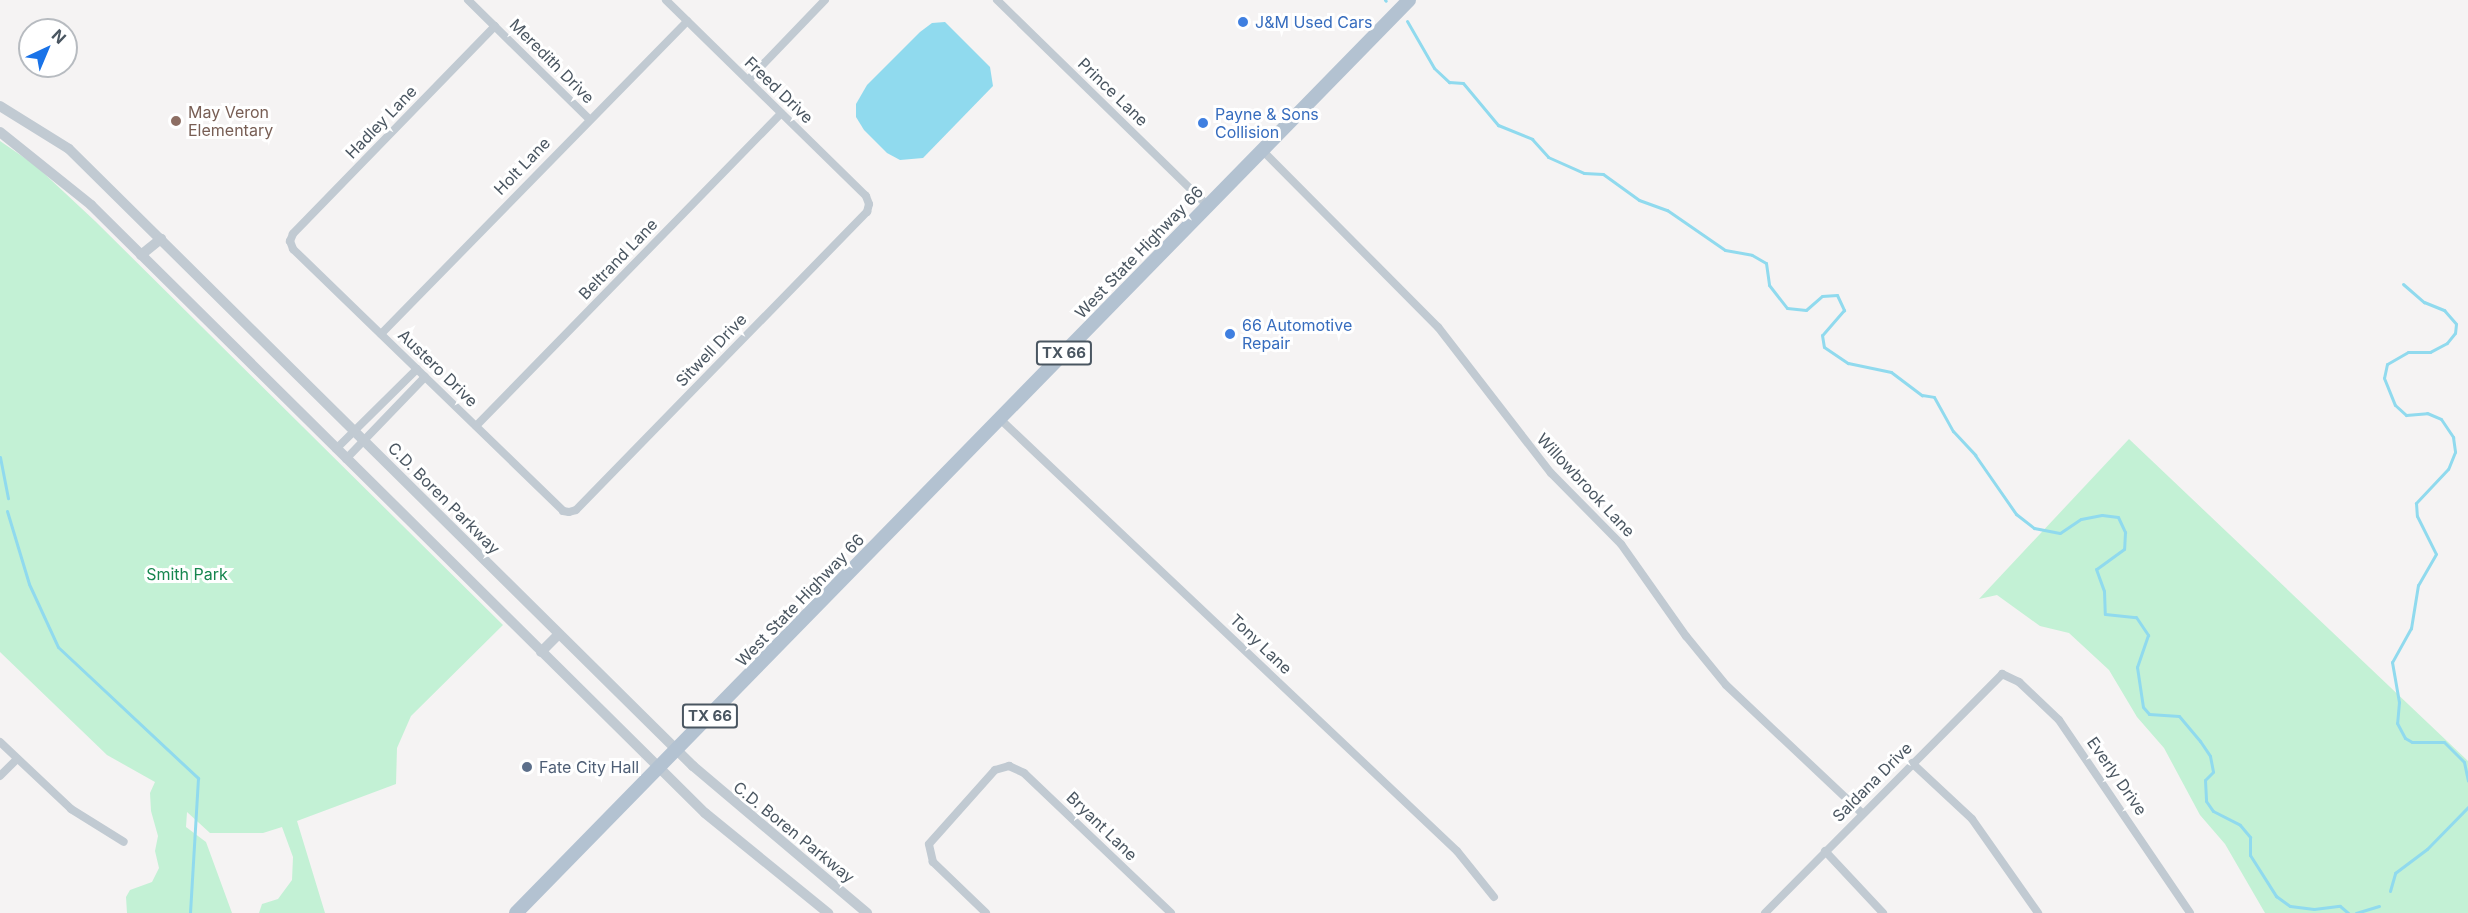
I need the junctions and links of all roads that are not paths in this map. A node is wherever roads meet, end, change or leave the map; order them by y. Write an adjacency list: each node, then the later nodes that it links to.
1 (468, 0): 7 (street, Meredith Drive)
2 (666, 0): 6 (street, Freed Drive)
3 (825, 0): 8 (street)
4 (996, 0): 15 (street, Prince Lane)
5 (1408, 1): 13 (main road, West State Highway 66 / TX 66)
6 (687, 21): 8 (street, Freed Drive); 11 (street, Holt Lane)
7 (495, 26): 11 (street, Meredith Drive); 17 (street, Hadley Lane)
8 (748, 80): 10 (street, Freed Drive)
9 (0, 106): 16 (street, C.D. Boren Parkway)
10 (781, 113): 14 (street, Freed Drive); 23 (street, Beltrand Lane)
11 (589, 119): 19 (street, Holt Lane)
12 (0, 132): 18 (street)
13 (1262, 150): 15 (main road, West State Highway 66 / TX 66); 38 (street, Willowbrook Lane)
14 (869, 204): 28 (street, Sitwell Drive)
15 (1208, 206): 22 (main road, West State Highway 66 / TX 66)
16 (162, 239): 18 (street); 24 (street, C.D. Boren Parkway)
17 (290, 241): 19 (street, Austero Drive)
18 (141, 255): 26 (street)
19 (381, 334): 20 (street, Austero Drive)
20 (417, 369): 21 (street, Austero Drive); 24 (street)
21 (425, 377): 23 (street, Austero Drive); 25 (street)
22 (1000, 419): 33 (main road, West State Highway 66 / TX 66); 41 (street, Tony Lane)
23 (476, 426): 28 (street, Austero Drive)
24 (354, 431): 25 (street, C.D. Boren Parkway); 26 (street)
25 (364, 441): 27 (street); 29 (street, C.D. Boren Parkway)
26 (336, 449): 27 (street)
27 (346, 459): 30 (street)
28 (569, 512)
29 (560, 634): 30 (street); 33 (street, C.D. Boren Parkway)
30 (541, 652): 36 (street)
31 (2002, 674): 35 (street, Saldana Drive); 50 (street, Everly Drive)
32 (0, 742): 34 (street)
33 (677, 750): 36 (main road, TX 66); 44 (street, C.D. Boren Parkway)
34 (17, 759): 37 (street); 39 (street)
35 (1912, 763): 38 (street, Saldana Drive); 49 (street)
36 (658, 768): 42 (main road, TX 66); 43 (street)
37 (0, 776)
38 (1862, 813): 40 (street, Saldana Drive)
39 (124, 842)
40 (1825, 851): 47 (street, Saldana Drive); 48 (street)
41 (1494, 897)
42 (516, 913)
43 (828, 913)
44 (867, 913)
45 (986, 913): 46 (street, Bryant Lane)
46 (1171, 913)
47 (1765, 913)
48 (1883, 913)
49 (2038, 913)
50 (2190, 913)

